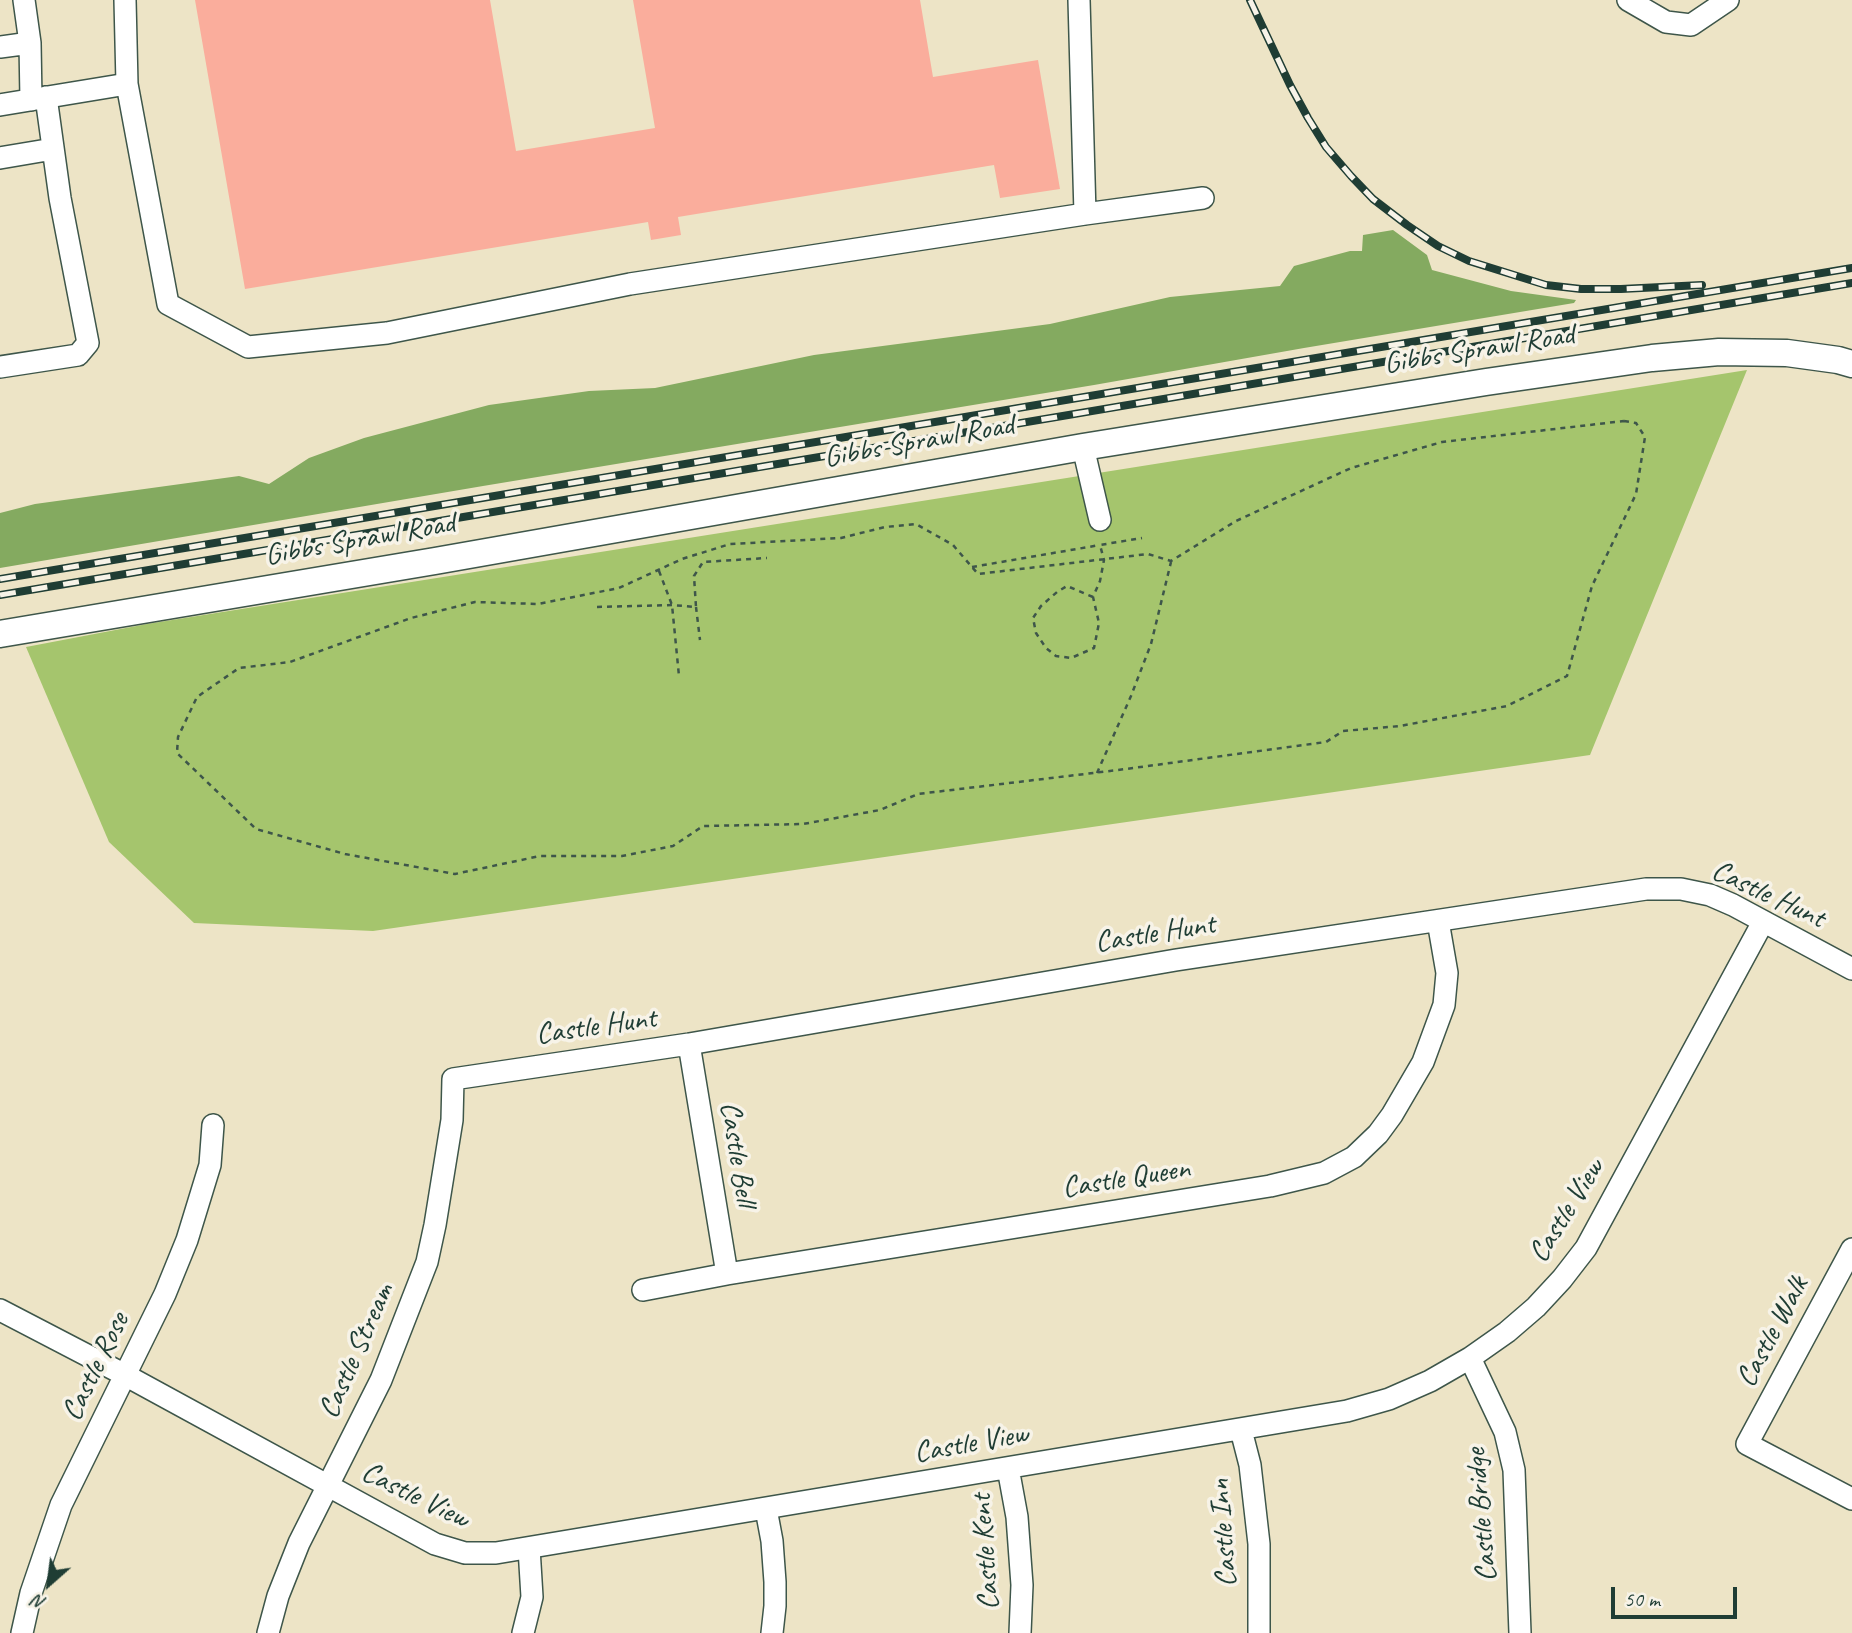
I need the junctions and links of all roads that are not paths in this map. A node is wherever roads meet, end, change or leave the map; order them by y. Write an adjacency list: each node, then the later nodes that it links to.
1 (24, 0): 6 (street)
2 (125, 0): 8 (street)
3 (1079, 0): 14 (street)
4 (1628, 0): 5 (street)
5 (1728, 0)
6 (30, 43): 7 (street); 9 (street)
7 (0, 47)
8 (127, 84): 9 (street); 14 (street)
9 (38, 99): 10 (street); 11 (street)
10 (0, 105)
11 (53, 149): 12 (street); 16 (street)
12 (0, 158)
13 (1203, 198): 14 (street)
14 (1085, 214)
15 (1852, 364): 17 (main road, Gibbs Sprawl Road)
16 (0, 367)
17 (1083, 447): 18 (street); 19 (main road, Gibbs Sprawl Road)
18 (1100, 520)
19 (0, 634)
20 (1438, 921): 21 (street, Castle Hunt); 23 (street, Castle Hunt); 27 (street, Castle Queen)
21 (1763, 922): 22 (street, Castle Hunt); 30 (street, Castle View)
22 (1852, 969)
23 (689, 1044): 24 (street, Castle Hunt); 27 (street, Castle Bell)
24 (453, 1079): 34 (street, Castle Stream)
25 (214, 1125): 31 (street, Castle Rose)
26 (1852, 1249): 35 (street, Castle Walk)
27 (727, 1274): 28 (street, Castle Queen)
28 (643, 1290)
29 (0, 1310): 31 (street, Castle View)
30 (1470, 1358): 32 (street, Castle View); 44 (street, Castle Bridge)
31 (125, 1376): 34 (street, Castle View); 38 (street, Castle Rose)
32 (1241, 1430): 33 (street, Castle View); 43 (street, Castle Inn)
33 (1008, 1468): 36 (street, Castle View); 42 (street, Castle Kent)
34 (327, 1486): 37 (street, Castle View); 39 (street, Castle Stream)
35 (1852, 1499)
36 (766, 1510): 37 (street, Castle View); 41 (street)
37 (529, 1548): 40 (street)
38 (22, 1633)
39 (268, 1633)
40 (523, 1633)
41 (772, 1633)
42 (1020, 1633)
43 (1259, 1633)
44 (1520, 1633)

